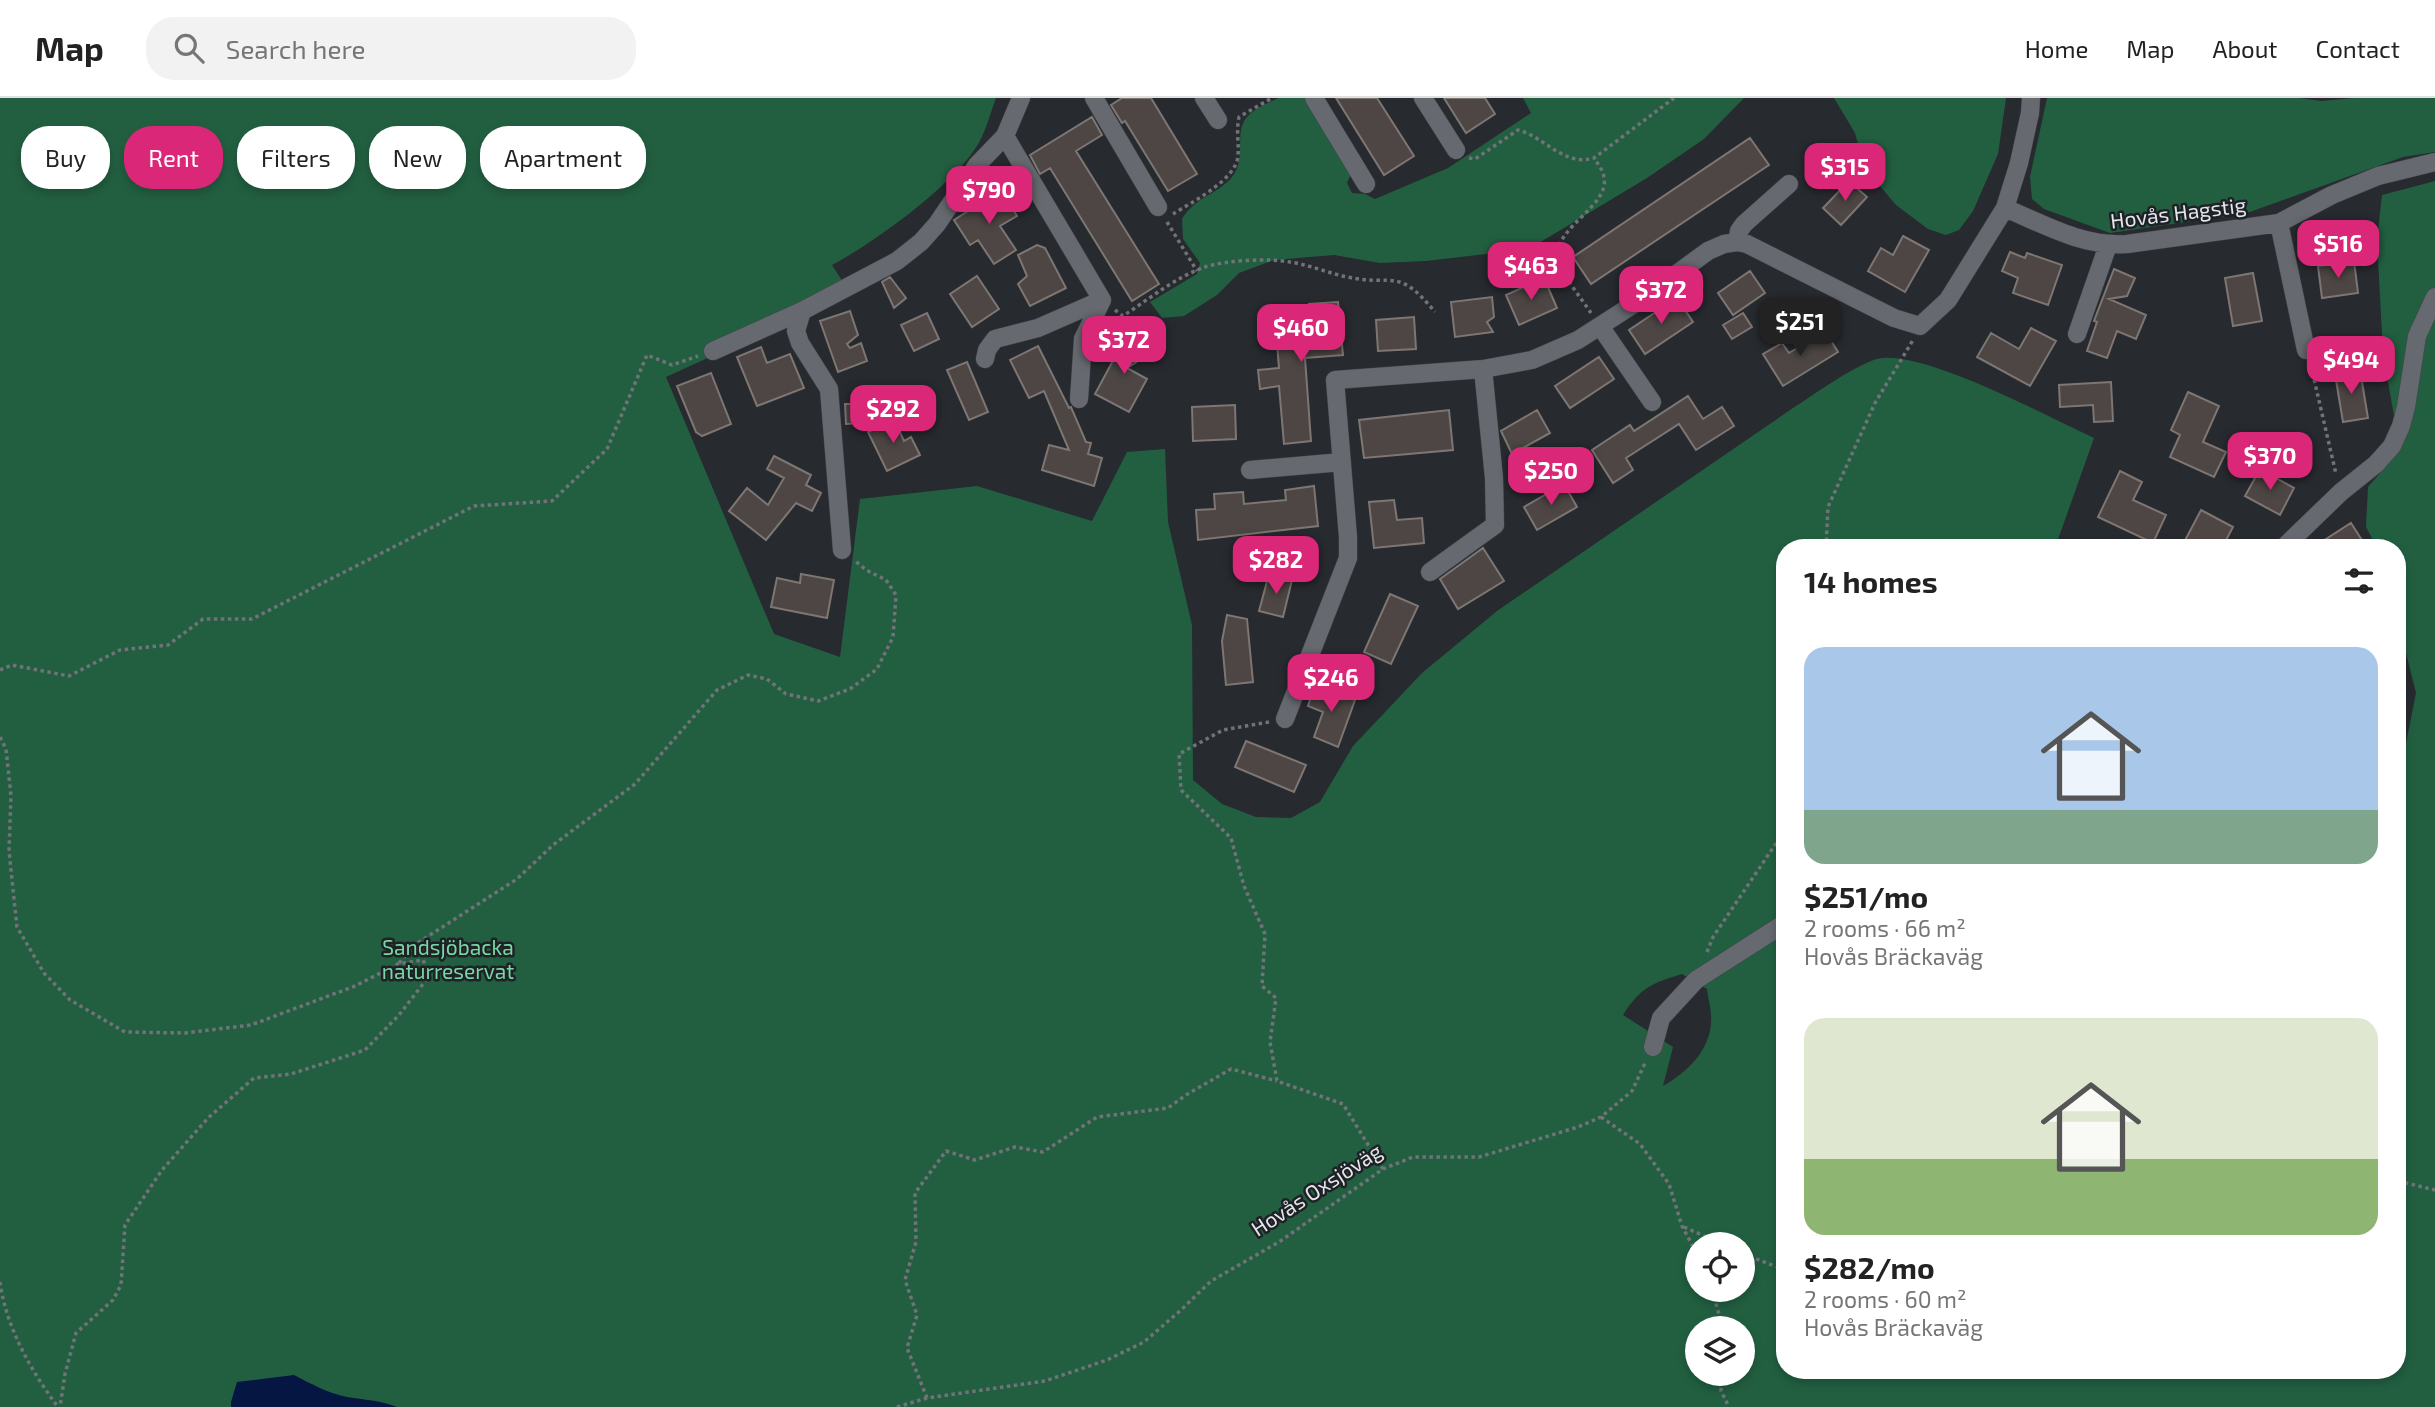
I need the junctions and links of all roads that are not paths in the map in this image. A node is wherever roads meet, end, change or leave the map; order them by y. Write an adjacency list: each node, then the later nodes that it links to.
1 (1021, 98): 8 (street)
2 (1094, 98): 13 (street)
3 (1204, 98): 7 (street)
4 (1314, 98): 11 (street)
5 (1423, 98): 9 (street)
6 (2031, 98): 14 (street)
7 (1218, 120)
8 (1004, 136): 19 (street); 20 (street)
9 (1456, 150)
10 (2435, 162): 15 (street, Hovås Hagstig)
11 (1366, 184)
12 (1789, 184): 16 (street)
13 (1158, 207)
14 (2005, 208): 16 (street); 17 (street, Hovås Hagstig)
15 (2279, 223): 17 (street, Hovås Hagstig); 23 (street)
16 (1737, 242): 21 (street)
17 (2108, 245): 22 (street)
18 (2435, 297): 31 (street)
19 (1102, 300): 25 (street); 27 (street)
20 (802, 311): 24 (street); 32 (street)
21 (1600, 326): 26 (street); 28 (street)
22 (2077, 334)
23 (2306, 350)
24 (713, 351)
25 (985, 359)
26 (1483, 369): 29 (street); 33 (street)
27 (1079, 399)
28 (1652, 402)
29 (1342, 462): 30 (street); 34 (street)
30 (1250, 470)
31 (2292, 539)
32 (842, 550)
33 (1430, 572)
34 (1285, 719)
35 (1776, 929): 36 (street)
36 (1653, 1046)

